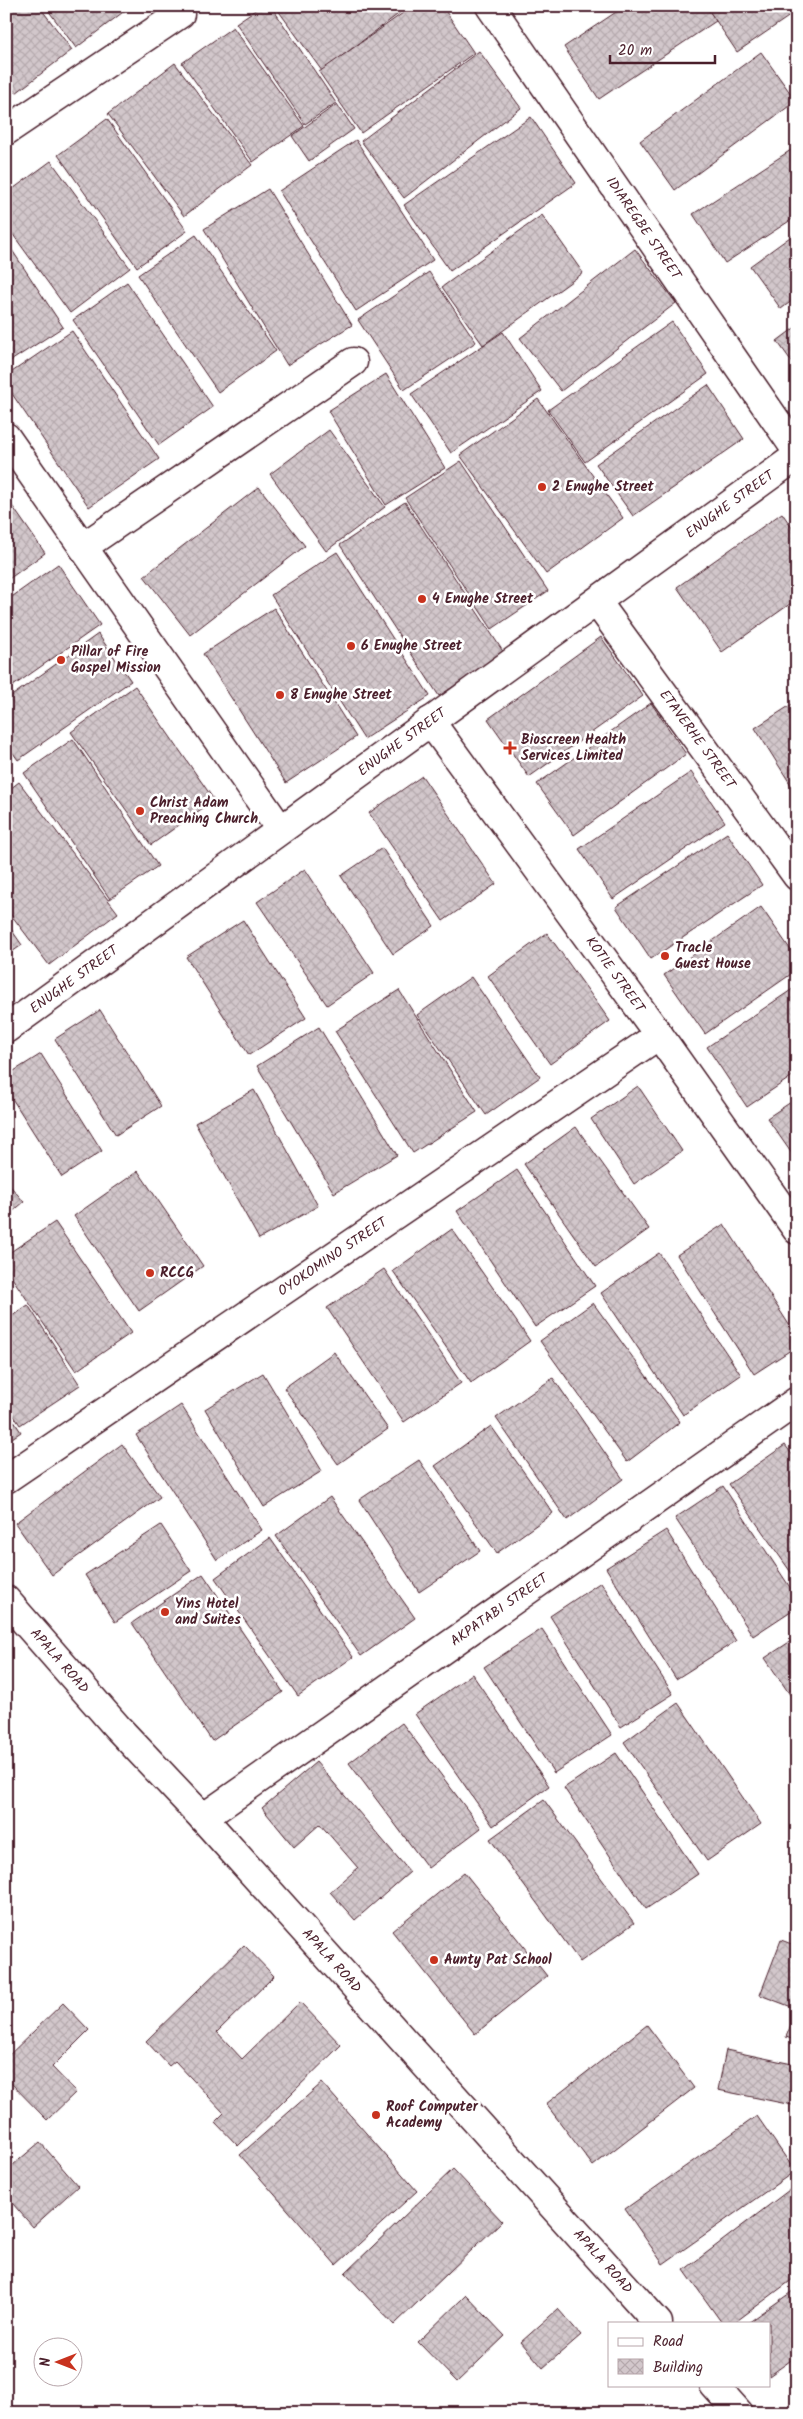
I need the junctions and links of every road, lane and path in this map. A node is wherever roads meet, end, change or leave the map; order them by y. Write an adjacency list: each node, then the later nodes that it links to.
1 (490, 6): 6 (street, IDIAREGBE STREET)
2 (180, 14): 3 (street)
3 (6, 131)
4 (353, 362): 8 (street)
5 (6, 437): 8 (street)
6 (797, 451)
7 (797, 456): 9 (street, ENUGHE STREET)
8 (83, 547): 11 (street)
9 (597, 602): 10 (street, ENUGHE STREET); 12 (street, ETAVERHE STREET)
10 (430, 720): 11 (street, ENUGHE STREET); 14 (street, KOTIE STREET)
11 (280, 829): 13 (street, ENUGHE STREET)
12 (797, 876)
13 (6, 1029)
14 (659, 1035): 15 (street, KOTIE STREET); 17 (street, OYOKOMINO STREET)
15 (797, 1230)
16 (797, 1401): 19 (street, AKPATABI STREET)
17 (6, 1480)
18 (6, 1600): 19 (street, APALA ROAD)
19 (204, 1818): 20 (street, APALA ROAD)
20 (657, 2322)
21 (715, 2386): 22 (street)
22 (739, 2413)

